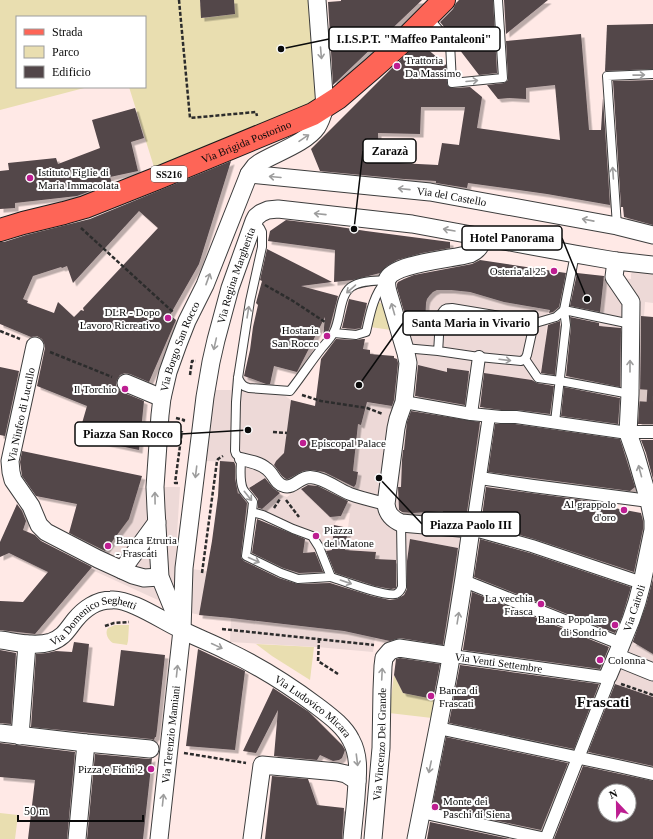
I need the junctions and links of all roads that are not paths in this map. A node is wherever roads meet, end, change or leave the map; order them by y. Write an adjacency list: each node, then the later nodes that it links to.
1 (316, 0): 6 (street, one-way to 6)
2 (444, 0): 4 (main road, SS216)
3 (498, 0): 4 (lane, one-way to 3)
4 (428, 17): 6 (main road, SS216)
5 (653, 74): 9 (lane, one-way to 5)
6 (325, 107): 7 (street, Via Borgo San Rocco, one-way to 6); 10 (main road, Via Brigida Postorino / SS216)
7 (249, 174): 9 (street, Via del Castello, one-way to 7); 30 (street, Via Borgo San Rocco, one-way to 7)
8 (254, 221): 12 (street, Via Regina Margherita, one-way to 8); 26 (lane, one-way to 8); 50 (street, Via Regina Margherita, one-way to 50)
9 (617, 226): 11 (street, Via del Castello)
10 (4, 229)
11 (653, 235)
12 (484, 237): 13 (street, Via Regina Margherita); 16 (street)
13 (575, 254): 14 (street, Via Regina Margherita); 17 (lane)
14 (616, 261): 15 (street, Via Regina Margherita); 19 (street)
15 (653, 265)
16 (387, 280): 20 (lane, one-way to 20); 20 (lane); 22 (street, one-way to 16)
17 (564, 310): 18 (lane); 19 (lane); 28 (lane)
18 (532, 324): 23 (lane); 25 (lane)
19 (631, 324): 29 (street, one-way to 19)
20 (334, 333): 26 (lane)
21 (36, 346): 45 (street, Via Ninfeo di Lucullo)
22 (404, 348): 23 (lane); 31 (street)
23 (438, 351): 24 (lane)
24 (479, 357): 25 (lane, one-way to 25); 32 (street)
25 (525, 359): 28 (lane)
26 (238, 378): 37 (lane)
27 (121, 381): 30 (street)
28 (560, 381): 29 (lane); 34 (lane)
29 (632, 394): 36 (street)
30 (162, 398): 42 (street, Via Borgo San Rocco, one-way to 30)
31 (404, 402): 32 (street); 40 (street)
32 (471, 414): 33 (street)
33 (489, 416): 34 (street); 38 (street)
34 (555, 422): 36 (street)
35 (653, 432): 36 (street)
36 (628, 433): 39 (street, Via Cairoli, one-way to 36)
37 (242, 459): 40 (street); 41 (lane, one-way to 41)
38 (480, 478): 39 (street); 44 (street)
39 (649, 501): 49 (street, Via Cairoli)
40 (386, 504): 43 (street)
41 (252, 512): 46 (lane); 46 (lane, one-way to 46)
42 (157, 522): 45 (street); 47 (street, Via Borgo San Rocco)
43 (401, 522): 44 (street); 46 (lane, one-way to 43)
44 (471, 530): 48 (street); 49 (street)
45 (122, 570): 47 (street, Via Ninfeo di Lucullo)
46 (331, 577)
47 (162, 580): 50 (street, Via Ninfeo di Lucullo); 51 (street, Via Borgo San Rocco)
48 (464, 581): 55 (street); 56 (street, one-way to 48)
49 (642, 583): 55 (street, Via Cairoli)
50 (183, 589): 51 (street, Via Terenzio Mamiani)
51 (182, 630): 53 (street, Via Domenico Seghetti); 66 (street, Via Ludovico Micara, one-way to 66); 69 (street, Via Terenzio Mamiani, one-way to 51)
52 (0, 640): 53 (street, Via Domenico Seghetti)
53 (27, 644): 61 (street)
54 (382, 648): 56 (street, Via Venti Settembre); 72 (street, Via Vincenzo Del Grande, one-way to 54)
55 (619, 650): 57 (street); 58 (street, Via Cairoli)
56 (452, 656): 58 (street, Via Venti Settembre); 59 (street)
57 (653, 672)
58 (608, 678): 64 (street)
59 (438, 728): 64 (street); 67 (street, one-way to 67)
60 (0, 733): 61 (street)
61 (20, 736): 62 (street)
62 (86, 743): 63 (street); 68 (street)
63 (150, 749)
64 (578, 758): 65 (street); 74 (street)
65 (653, 774)
66 (357, 781): 70 (street); 71 (street, Via Ludovico Micara)
67 (421, 812): 73 (street); 74 (street)
68 (77, 839)
69 (159, 839)
70 (252, 839)
71 (352, 839)
72 (373, 839)
73 (416, 839)
74 (546, 839)

